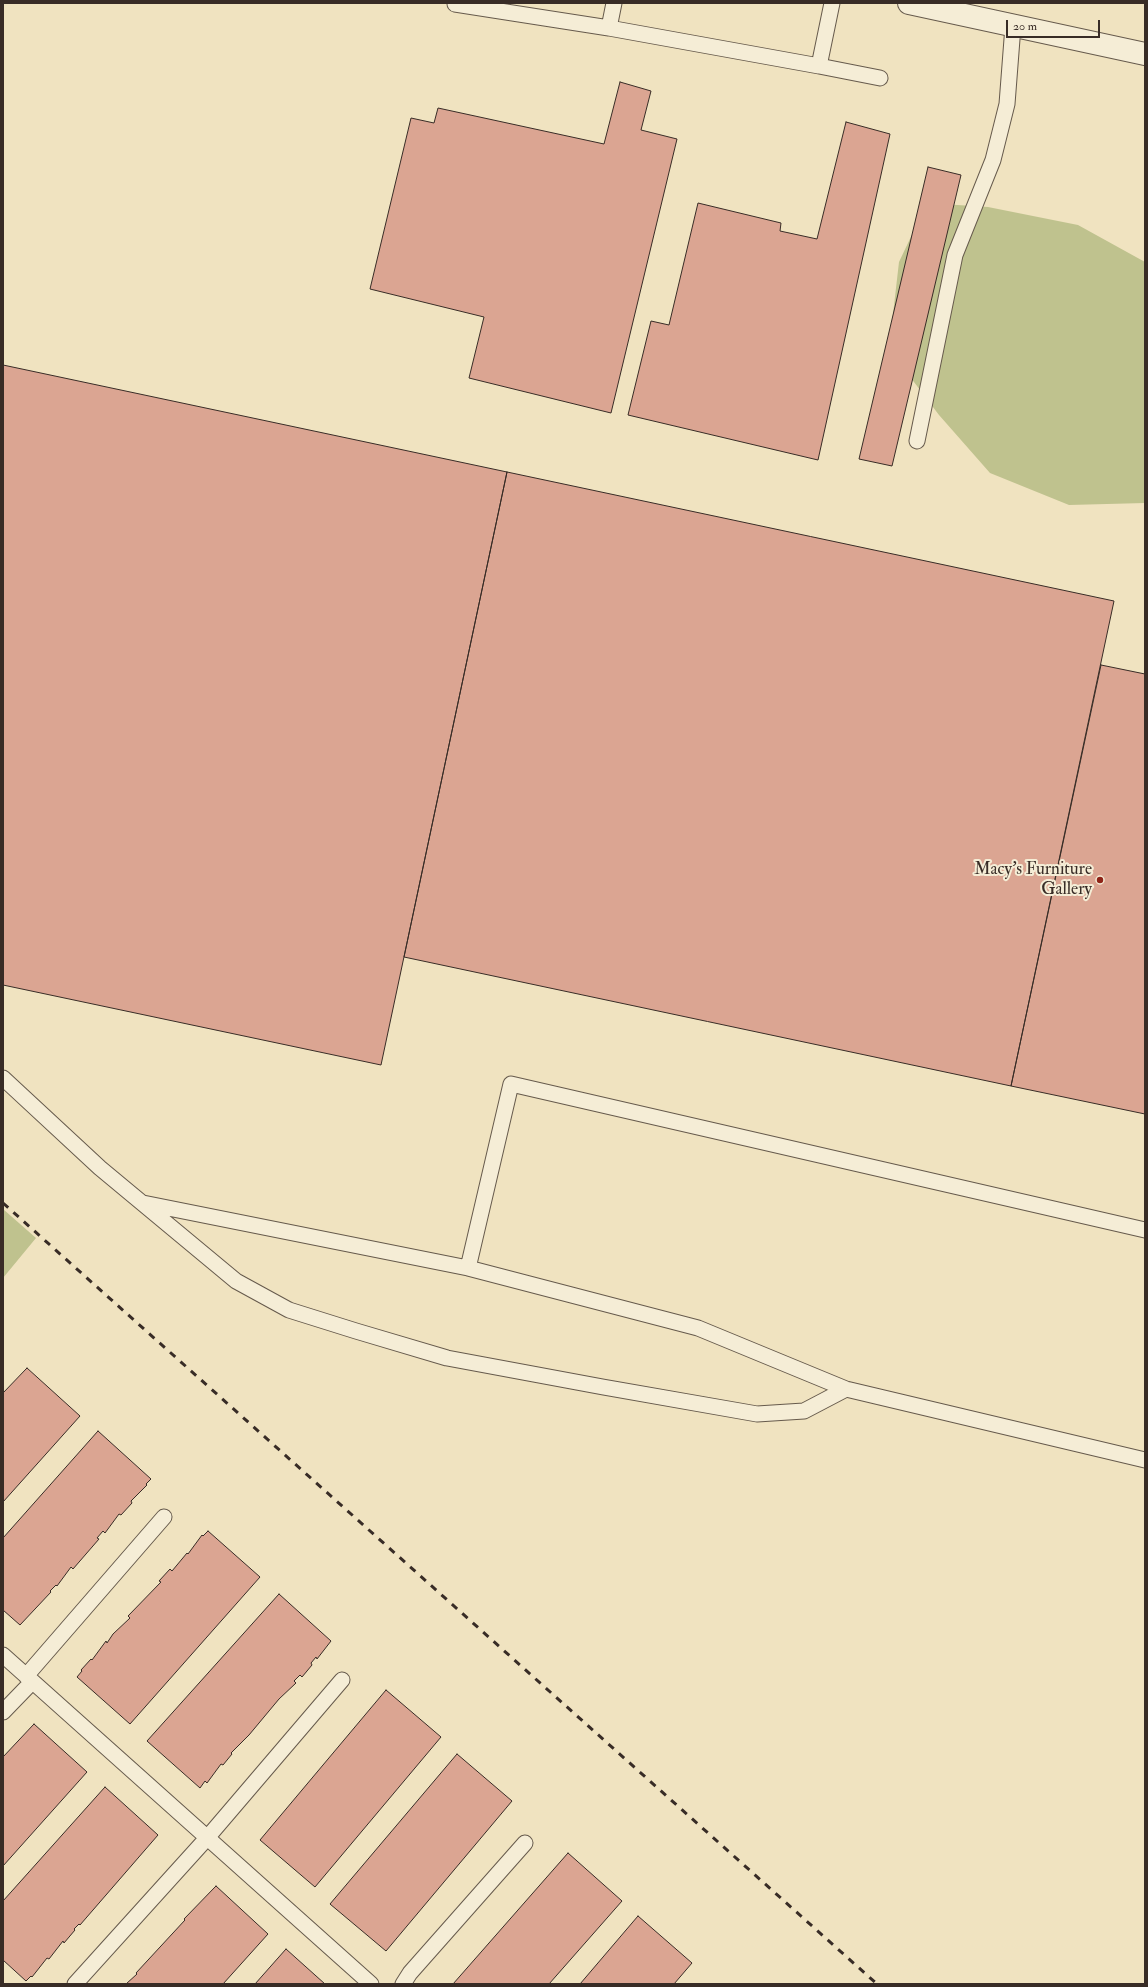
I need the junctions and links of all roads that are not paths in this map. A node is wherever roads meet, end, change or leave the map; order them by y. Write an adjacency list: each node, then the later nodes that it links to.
1 (614, 3): 6 (lane)
2 (832, 3): 8 (lane)
3 (455, 4): 6 (lane)
4 (922, 4): 5 (street)
5 (1013, 26): 7 (street); 10 (lane)
6 (609, 28): 8 (lane)
7 (1145, 54)
8 (819, 66): 9 (lane)
9 (880, 78)
10 (917, 441)
11 (3, 1078): 12 (lane)
12 (142, 1203): 14 (lane); 15 (lane)
13 (1145, 1230): 14 (lane)
14 (468, 1268): 15 (lane)
15 (846, 1389): 16 (lane)
16 (1145, 1460)
17 (164, 1517): 19 (lane)
18 (3, 1655): 19 (lane)
19 (29, 1679): 21 (lane); 22 (lane)
20 (342, 1680): 22 (lane)
21 (3, 1712)
22 (207, 1838): 24 (lane); 25 (lane)
23 (525, 1843): 26 (lane)
24 (75, 1984)
25 (371, 1984)
26 (403, 1984)

